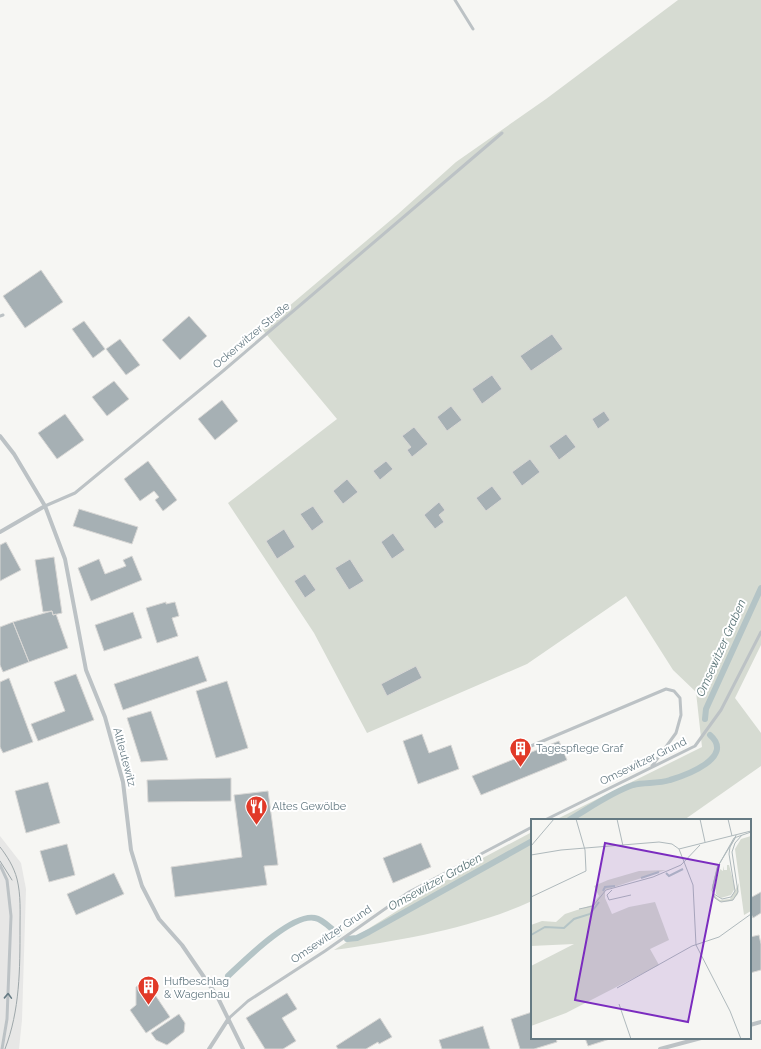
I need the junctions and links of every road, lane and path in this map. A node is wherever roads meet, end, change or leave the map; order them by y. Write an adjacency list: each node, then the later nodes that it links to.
1 (455, 0): 2 (lane)
2 (473, 29)
3 (502, 133): 5 (lane, Ockerwitzer Straße)
4 (0, 436): 5 (street, Altleutewitz)
5 (45, 506): 6 (street, Ockerwitzer Straße); 13 (street, Altleutewitz)
6 (0, 532)
7 (761, 632): 9 (lane, Omsewitzer Grund)
8 (531, 746): 9 (lane)
9 (651, 767): 10 (lane, Omsewitzer Grund)
10 (547, 819)
11 (531, 827): 13 (lane, Omsewitzer Grund)
12 (0, 865): 17 (lane, one-way to 12)
13 (229, 1018): 18 (street); 19 (street, Altleutewitz)
14 (761, 1022): 15 (street)
15 (751, 1025)
16 (697, 1039): 20 (street)
17 (2, 1049)
18 (209, 1049)
19 (243, 1049)
20 (660, 1049)

